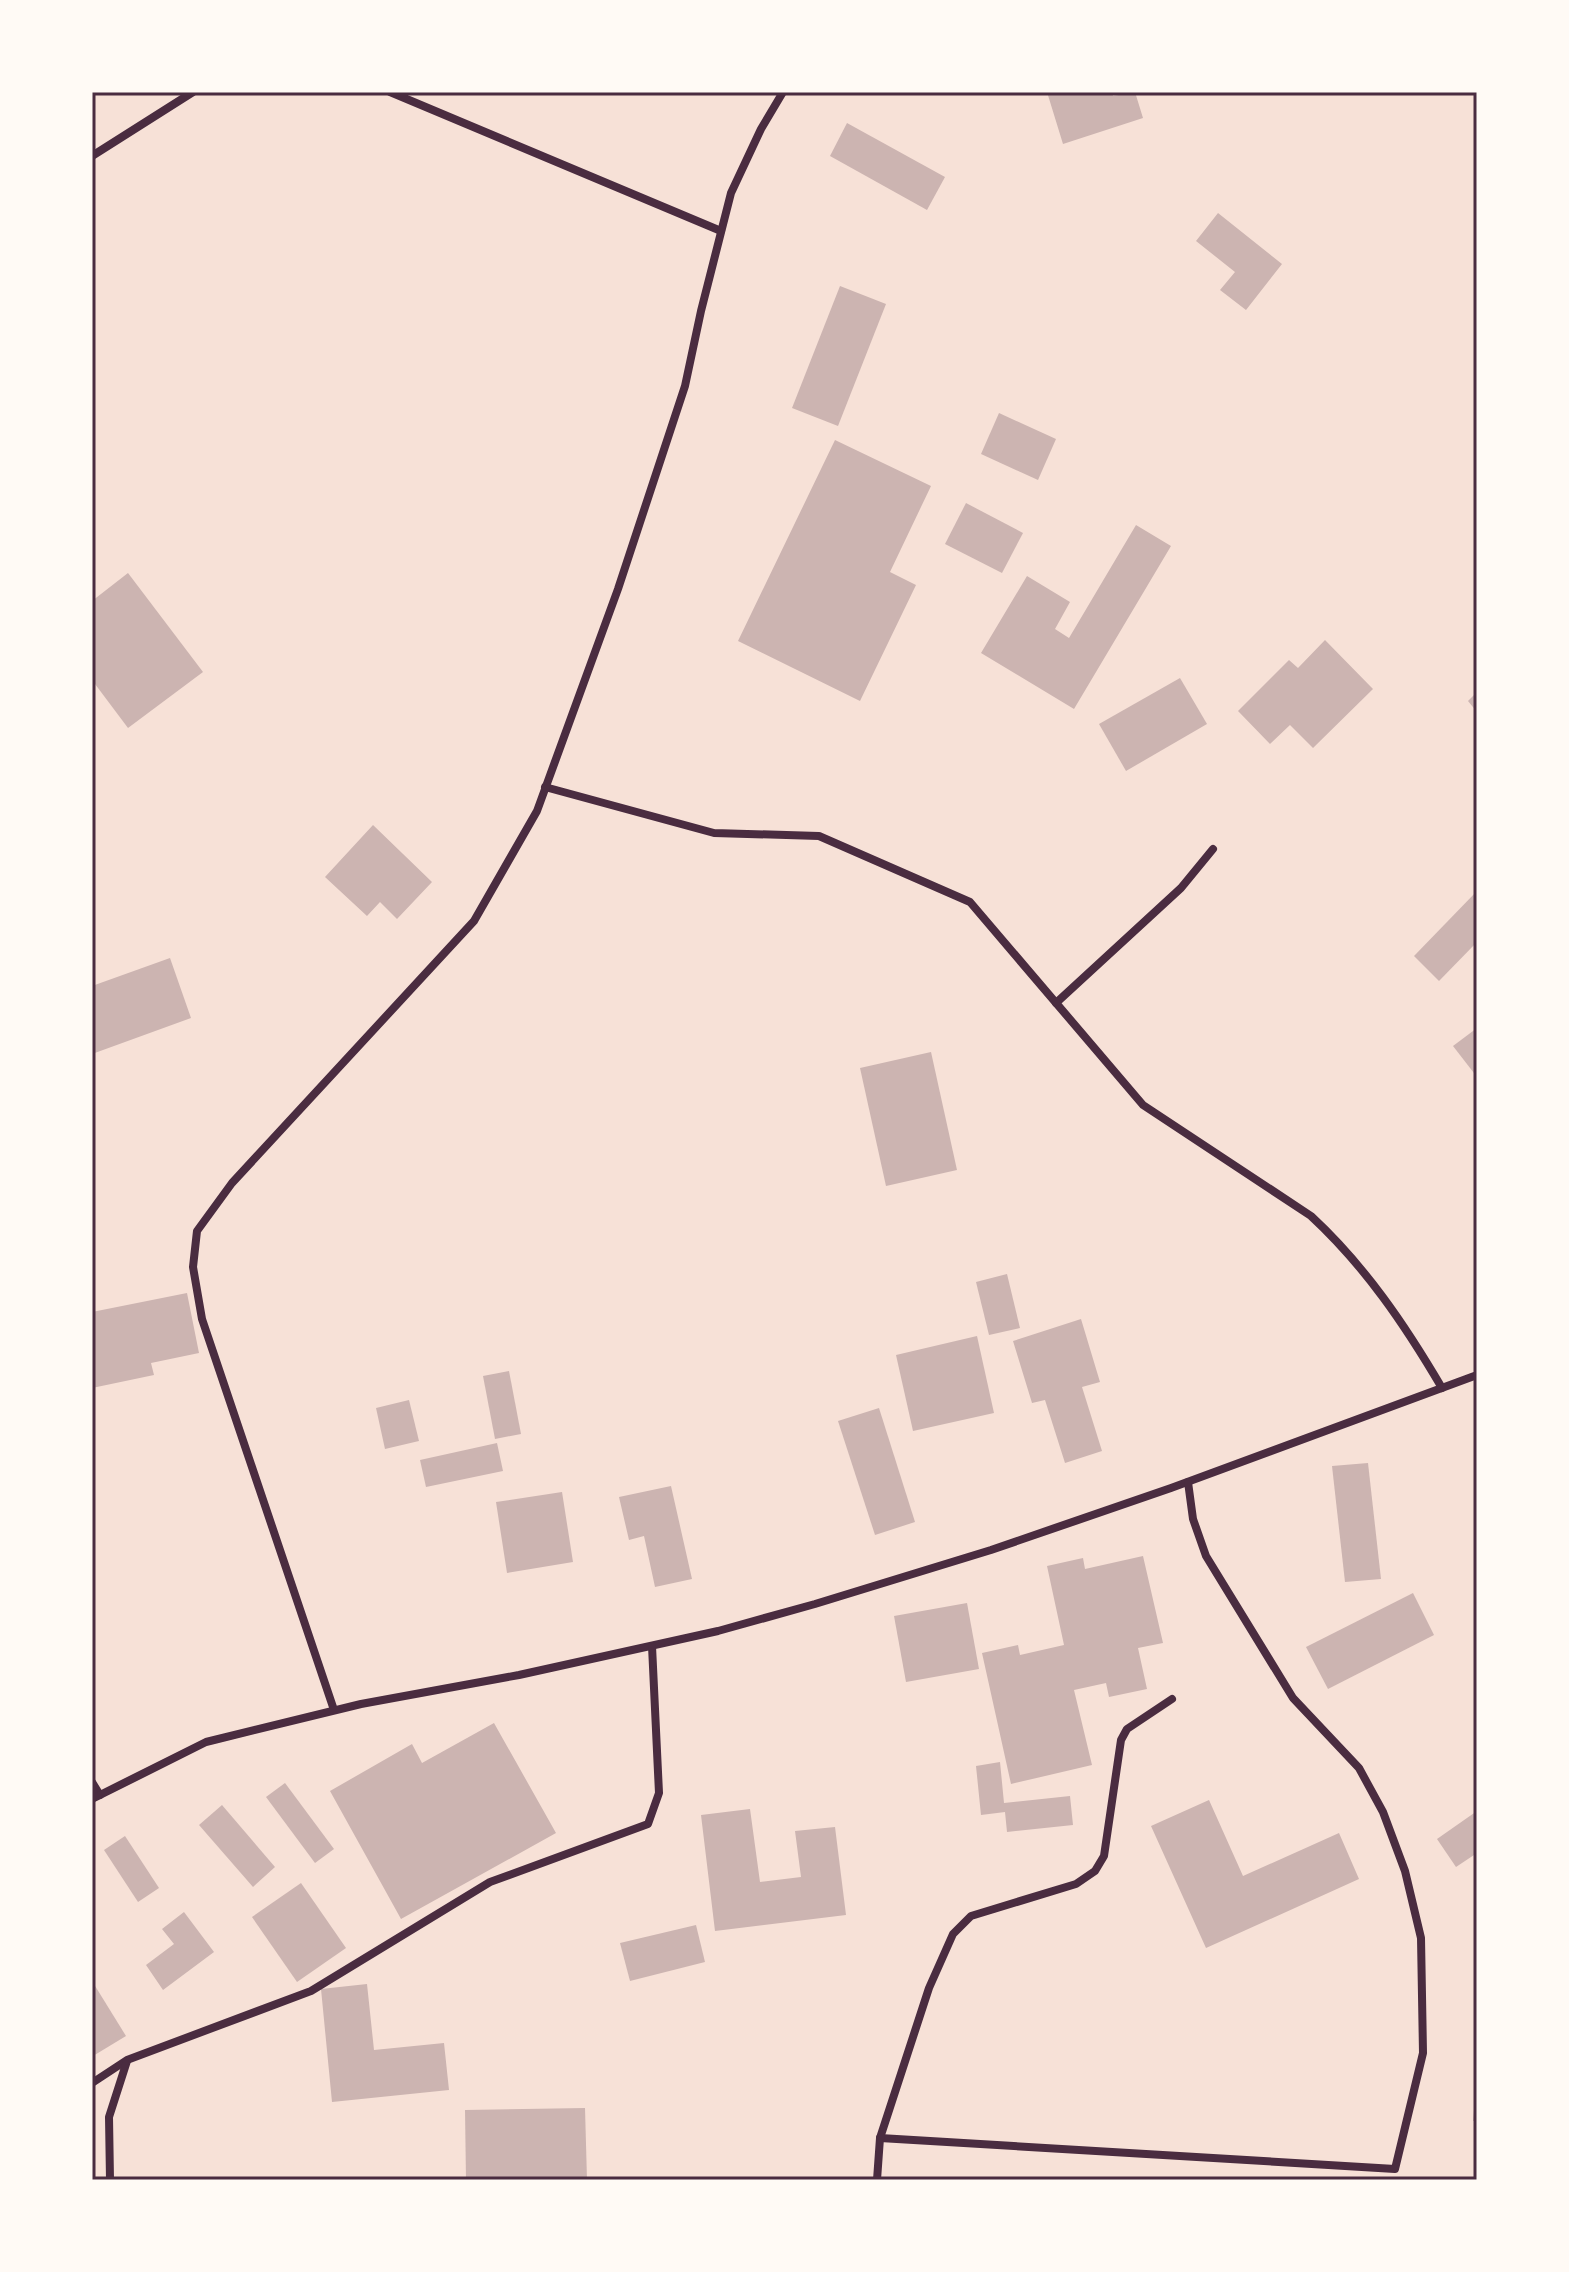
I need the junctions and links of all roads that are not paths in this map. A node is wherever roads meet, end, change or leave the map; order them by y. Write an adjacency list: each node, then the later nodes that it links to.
1 (193, 92): 4 (street)
2 (390, 92): 5 (street)
3 (783, 92): 5 (street)
4 (92, 156)
5 (721, 231): 6 (street)
6 (545, 787): 8 (street); 14 (street)
7 (1213, 849): 8 (street)
8 (1056, 1003): 10 (street)
9 (1477, 1375): 10 (street)
10 (1442, 1388): 11 (street)
11 (1188, 1482): 12 (street); 20 (street)
12 (652, 1646): 14 (street); 17 (street)
13 (1172, 1699): 19 (street)
14 (334, 1710): 16 (street)
15 (92, 1782): 16 (street)
16 (96, 1797)
17 (127, 2060): 18 (street); 21 (street)
18 (92, 2083)
19 (880, 2138): 20 (street); 22 (street)
20 (1395, 2169): 23 (street)
21 (110, 2180)
22 (877, 2180)
23 (1394, 2180)

